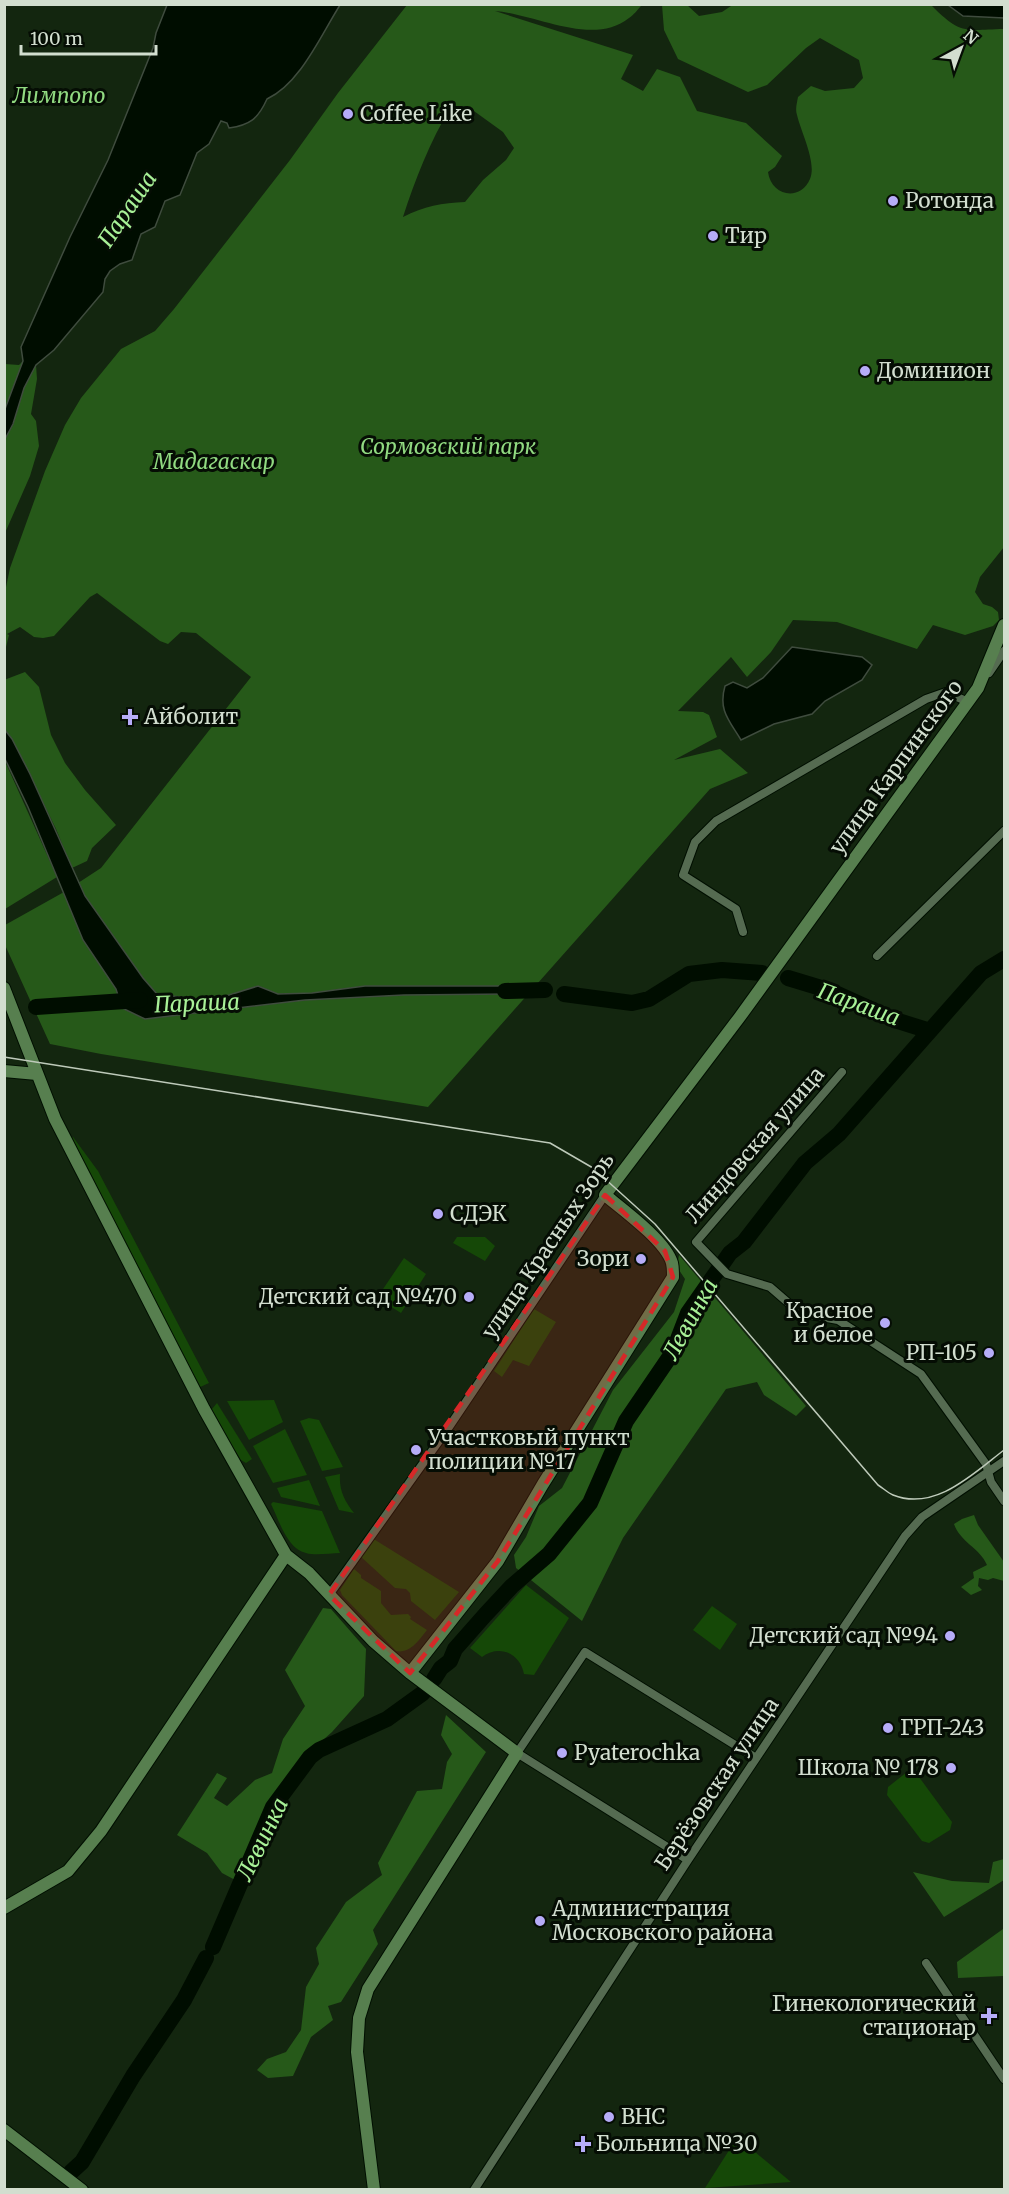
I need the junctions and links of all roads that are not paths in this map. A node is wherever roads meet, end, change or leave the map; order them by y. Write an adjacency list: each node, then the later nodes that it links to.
1 (1005, 626): 3 (street, улица Карпинского)
2 (1005, 651): 3 (street)
3 (978, 687): 4 (street, улица Карпинского)
4 (968, 702): 6 (street, улица Карпинского); 7 (street)
5 (1005, 831): 8 (street)
6 (807, 924): 13 (street, улица Красных Зорь)
7 (743, 932)
8 (877, 956)
9 (4, 988): 12 (street)
10 (4, 1071): 12 (street)
11 (842, 1072): 15 (street, Линдовская улица)
12 (37, 1074): 17 (street)
13 (605, 1195): 18 (street, улица Красных Зорь); 19 (street)
14 (1005, 1461): 15 (street, Берёзовская улица)
15 (988, 1473): 16 (street); 21 (street, Берёзовская улица)
16 (1005, 1501)
17 (286, 1555): 18 (street); 23 (street)
18 (329, 1595): 19 (street)
19 (410, 1673): 20 (street)
20 (517, 1753): 21 (street); 22 (street); 28 (street)
21 (756, 1758): 22 (street, Берёзовская улица)
22 (688, 1860): 29 (street, Берёзовская улица)
23 (4, 1908)
24 (926, 1963): 25 (street)
25 (1005, 2079)
26 (4, 2130): 27 (street)
27 (82, 2190)
28 (374, 2190)
29 (474, 2190)

